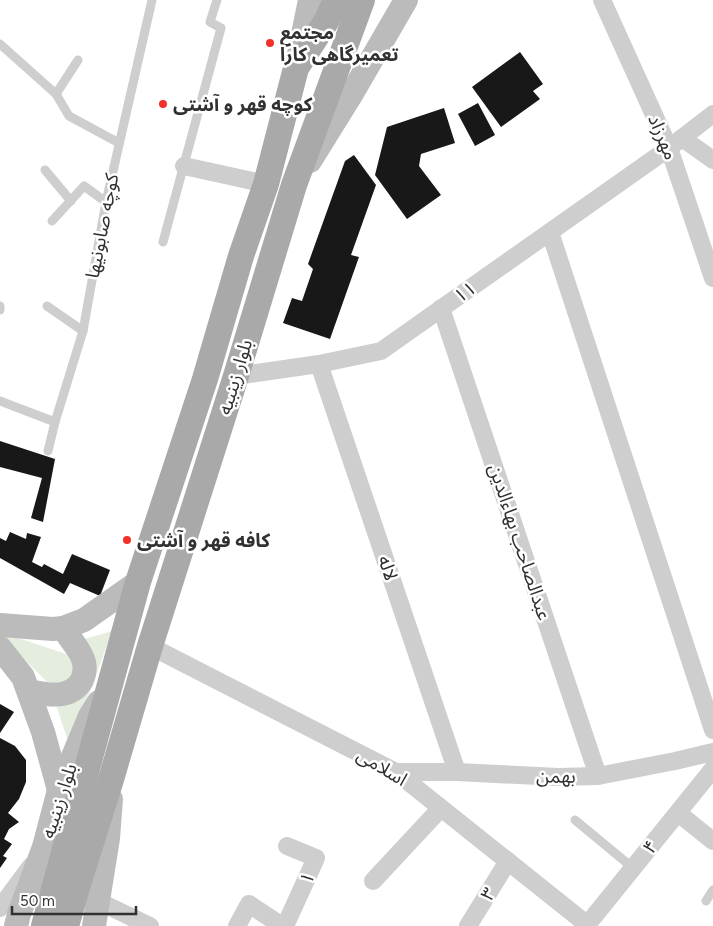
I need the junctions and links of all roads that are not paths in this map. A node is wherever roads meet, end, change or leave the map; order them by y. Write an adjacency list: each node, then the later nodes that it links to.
1 (152, 0): 13 (lane, کوچه صابونیها)
2 (217, 0): 16 (lane)
3 (310, 0): 10 (main road, بلوار زینبیه)
4 (336, 0): 10 (main road)
5 (362, 0): 19 (main road)
6 (406, 0): 19 (main road, بلوار زینبیه)
7 (602, 0): 14 (street, مهرزاد)
8 (0, 44): 11 (lane)
9 (78, 60): 11 (lane)
10 (296, 68): 18 (main road, بلوار زینبیه)
11 (56, 94): 13 (lane)
12 (713, 114): 14 (street, ۱۱)
13 (119, 143): 21 (lane, کوچه صابونیها)
14 (675, 143): 15 (street); 23 (street, ۱۱); 25 (street, مهرزاد)
15 (713, 160)
16 (184, 166): 18 (street); 24 (lane)
17 (45, 170): 20 (lane)
18 (266, 184): 36 (main road, بلوار زینبیه)
19 (294, 186): 32 (main road, بلوار زینبیه)
20 (72, 200): 21 (lane); 22 (lane)
21 (106, 202): 30 (lane, کوچه صابونیها)
22 (52, 221)
23 (550, 232): 28 (street, ۱۱); 43 (street)
24 (163, 242)
25 (713, 278)
26 (0, 306): 29 (lane)
27 (47, 306): 30 (lane)
28 (442, 308): 31 (street, ۱۱); 49 (street, عبدالصاحب بهاءالدین)
29 (0, 310)
30 (83, 331): 34 (lane, کوچه صابونیها)
31 (319, 364): 32 (street, ۱۱); 47 (street, لاله)
32 (236, 376): 39 (main road, بلوار زینبیه)
33 (0, 401): 34 (lane)
34 (55, 422): 35 (lane, کوچه صابونیها)
35 (48, 451)
36 (138, 582): 38 (main road); 41 (main road, بلوار زینبیه)
37 (0, 625): 38 (main road)
38 (63, 628): 42 (main road)
39 (150, 646): 46 (street, اسلامی); 48 (main road, بلوار زینبیه)
40 (0, 648): 42 (main road)
41 (112, 682): 50 (main road, بلوار زینبیه); 59 (main road, بلوار زینبیه)
42 (29, 691): 50 (main road)
43 (713, 730)
44 (713, 752): 49 (street, بهمن)
45 (713, 769): 52 (street, ۴)
46 (396, 772): 47 (street, بهمن); 51 (street, اسلامی)
47 (456, 772): 49 (street, بهمن)
48 (112, 776): 59 (main road, بلوار زینبیه); 62 (main road, بلوار زینبیه)
49 (598, 776)
50 (59, 790): 56 (main road, بلوار زینبیه)
51 (441, 808): 57 (street, اسلامی); 60 (street)
52 (678, 813): 54 (street); 58 (street, ۴)
53 (575, 820): 58 (lane)
54 (713, 841)
55 (287, 846): 72 (street, ۱)
56 (44, 847): 64 (street); 66 (main road, بلوار زینبیه)
57 (508, 861): 65 (street, اسلامی); 73 (street, ۳)
58 (633, 868): 65 (street, ۴)
59 (68, 879): 67 (main road); 68 (main road)
60 (372, 881)
61 (713, 890): 63 (lane)
62 (98, 901): 69 (main road, بلوار زینبیه); 70 (street)
63 (706, 901)
64 (0, 908)
65 (588, 925)
66 (16, 926)
67 (44, 926)
68 (66, 926)
69 (94, 926)
70 (150, 926)
71 (237, 926): 72 (street)
72 (284, 926)
73 (468, 926)

